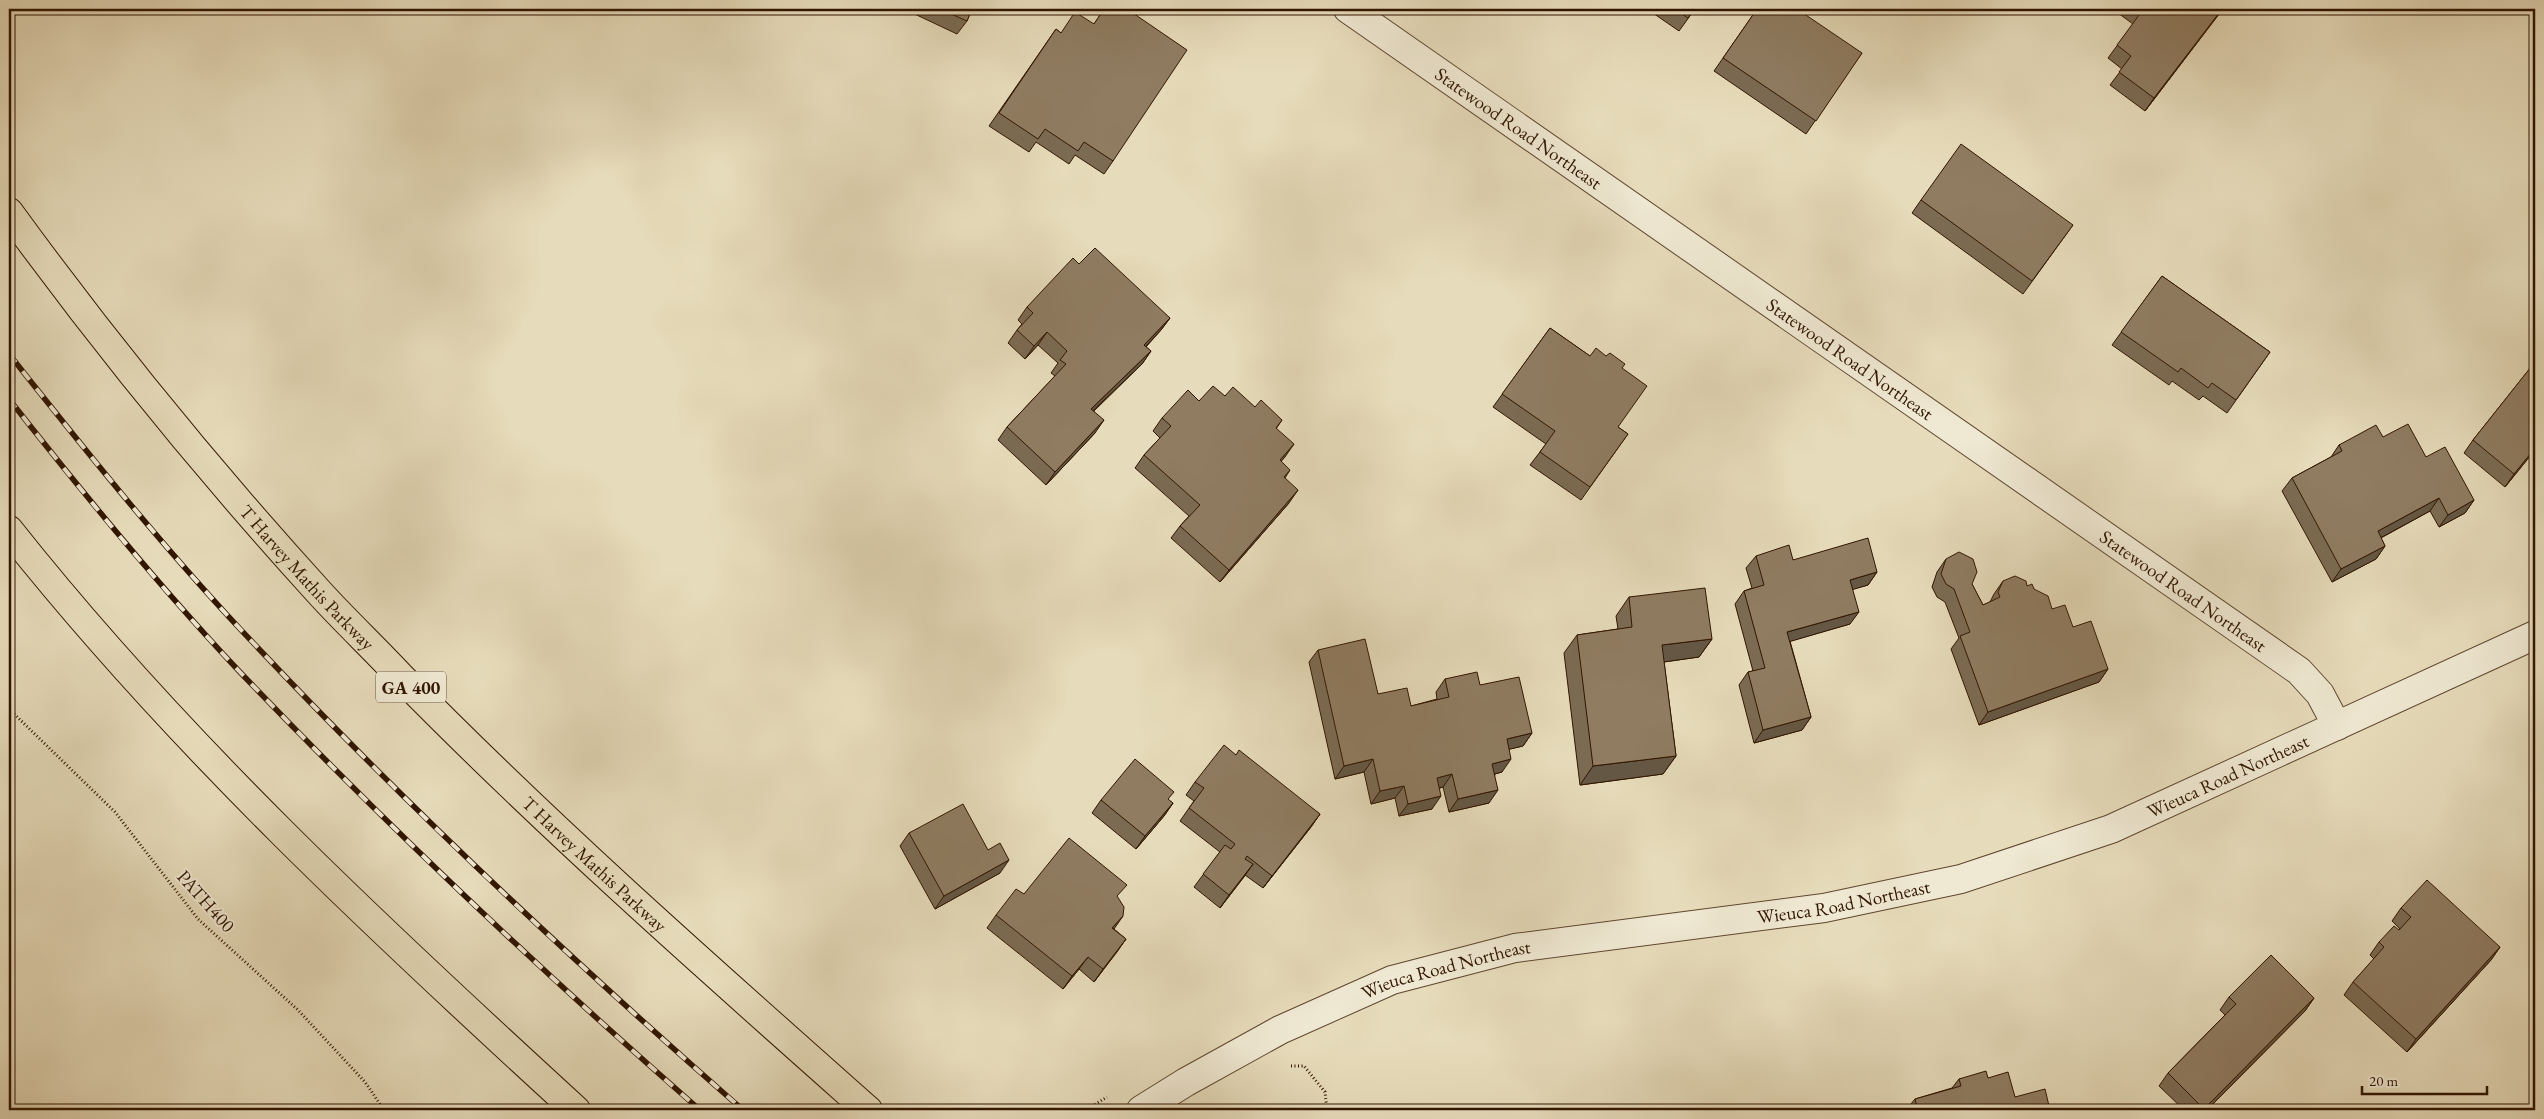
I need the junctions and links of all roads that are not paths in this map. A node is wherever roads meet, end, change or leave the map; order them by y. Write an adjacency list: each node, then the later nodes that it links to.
1 (1348, 9): 5 (street, Statewood Road Northeast)
2 (9, 212): 7 (highway, T Harvey Mathis Parkway / GA 400)
3 (9, 530): 6 (highway)
4 (2535, 635): 5 (street, Wieuca Road Northeast)
5 (2337, 726): 8 (street, Wieuca Road Northeast)
6 (576, 1110)
7 (868, 1110)
8 (1141, 1110)

